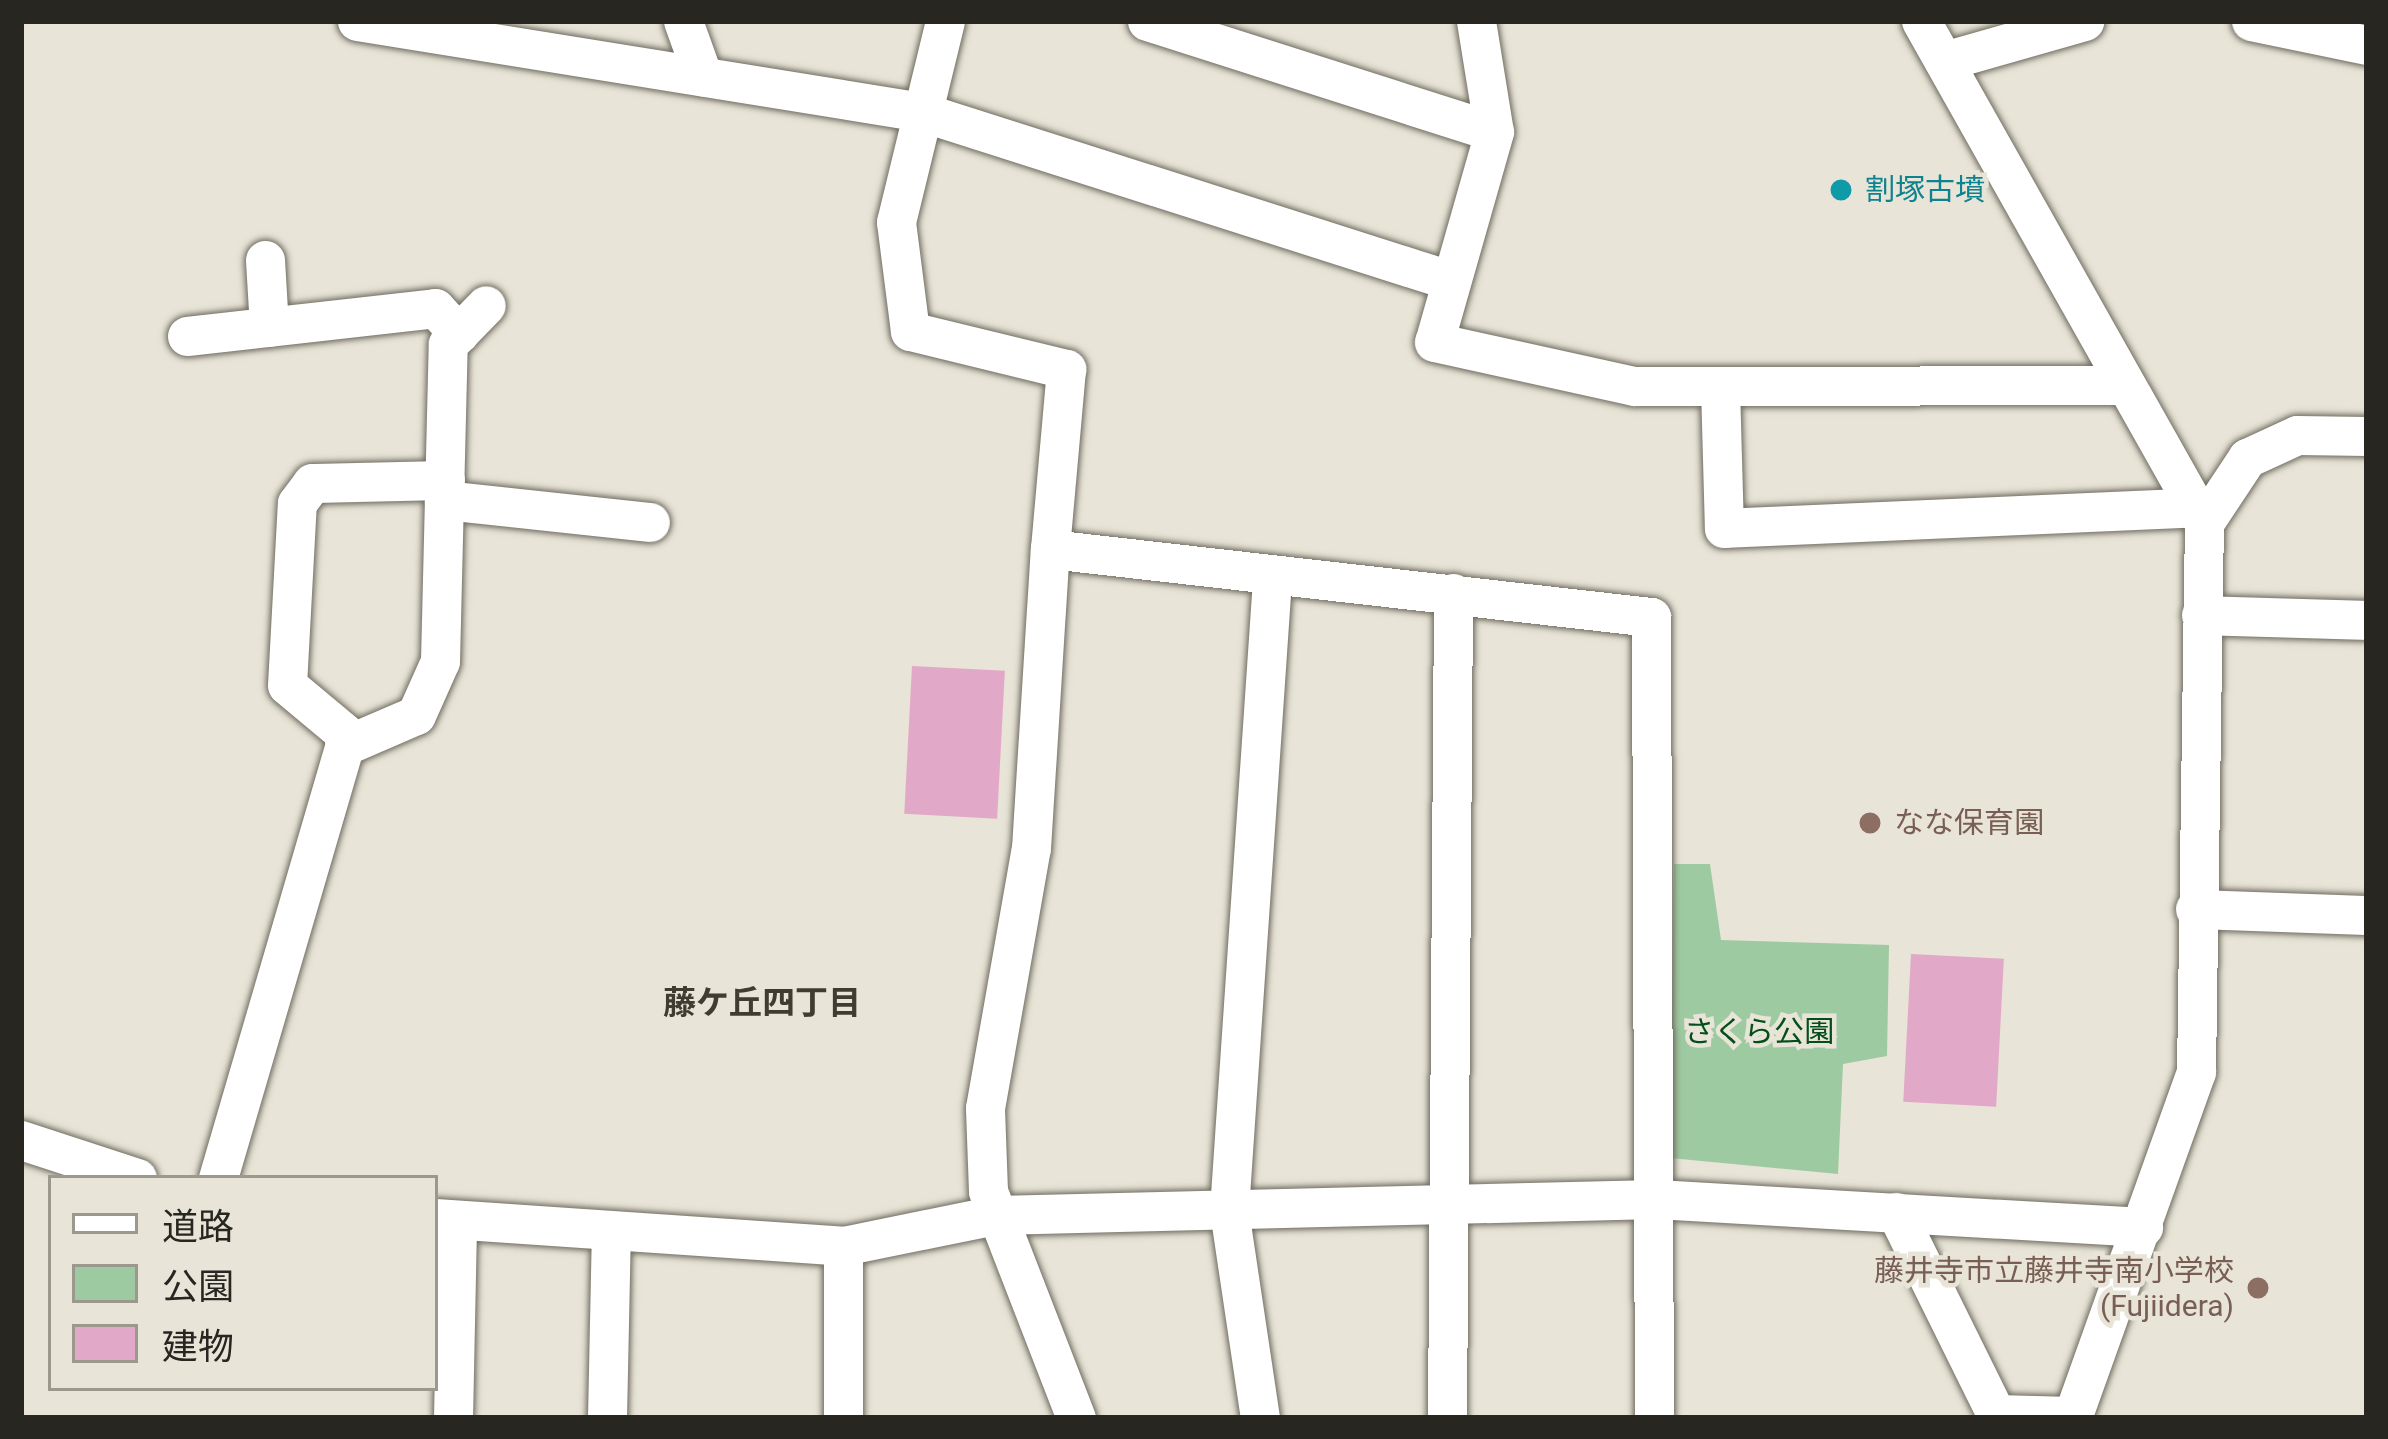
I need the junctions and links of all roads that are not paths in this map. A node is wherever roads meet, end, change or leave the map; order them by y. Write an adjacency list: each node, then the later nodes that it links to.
1 (357, 21): 9 (street)
2 (683, 21): 12 (street)
3 (945, 21): 13 (street)
4 (1147, 21): 14 (street)
5 (1476, 21): 14 (street)
6 (1921, 21): 11 (street)
7 (2084, 21): 11 (street)
8 (2252, 21): 10 (street)
9 (470, 29): 12 (street)
10 (2367, 45)
11 (1944, 61): 21 (street)
12 (703, 77): 13 (street)
13 (922, 112): 16 (street); 27 (street)
14 (1494, 132): 16 (street)
15 (265, 260): 18 (street)
16 (1449, 280): 22 (street)
17 (487, 305): 19 (street)
18 (269, 327): 19 (street); 20 (street)
19 (459, 334): 24 (street)
20 (187, 337)
21 (2118, 385): 22 (street); 25 (street)
22 (1720, 387): 25 (street)
23 (2367, 436): 25 (street)
24 (444, 490): 26 (street); 32 (street); 32 (street)
25 (2197, 516): 30 (street)
26 (650, 522)
27 (1050, 549): 28 (street); 42 (street)
28 (1272, 580): 29 (street); 40 (street)
29 (1453, 593): 38 (street); 39 (street)
30 (2201, 616): 31 (street); 33 (street)
31 (2367, 620)
32 (354, 741): 37 (street)
33 (2195, 909): 34 (street); 44 (street)
34 (2367, 915)
35 (21, 1139): 36 (street)
36 (128, 1175)
37 (219, 1175)
38 (1656, 1198): 39 (street); 41 (street); 54 (street)
39 (1448, 1201): 40 (street); 53 (street)
40 (1229, 1210): 42 (street); 52 (street)
41 (1896, 1212): 44 (street); 47 (street)
42 (996, 1215): 46 (street); 51 (street)
43 (446, 1219): 45 (street); 48 (street)
44 (2143, 1227): 47 (street)
45 (610, 1230): 46 (street); 49 (street)
46 (843, 1246): 50 (street)
47 (2072, 1417)
48 (453, 1418)
49 (607, 1418)
50 (843, 1418)
51 (1076, 1418)
52 (1260, 1418)
53 (1447, 1418)
54 (1654, 1418)

